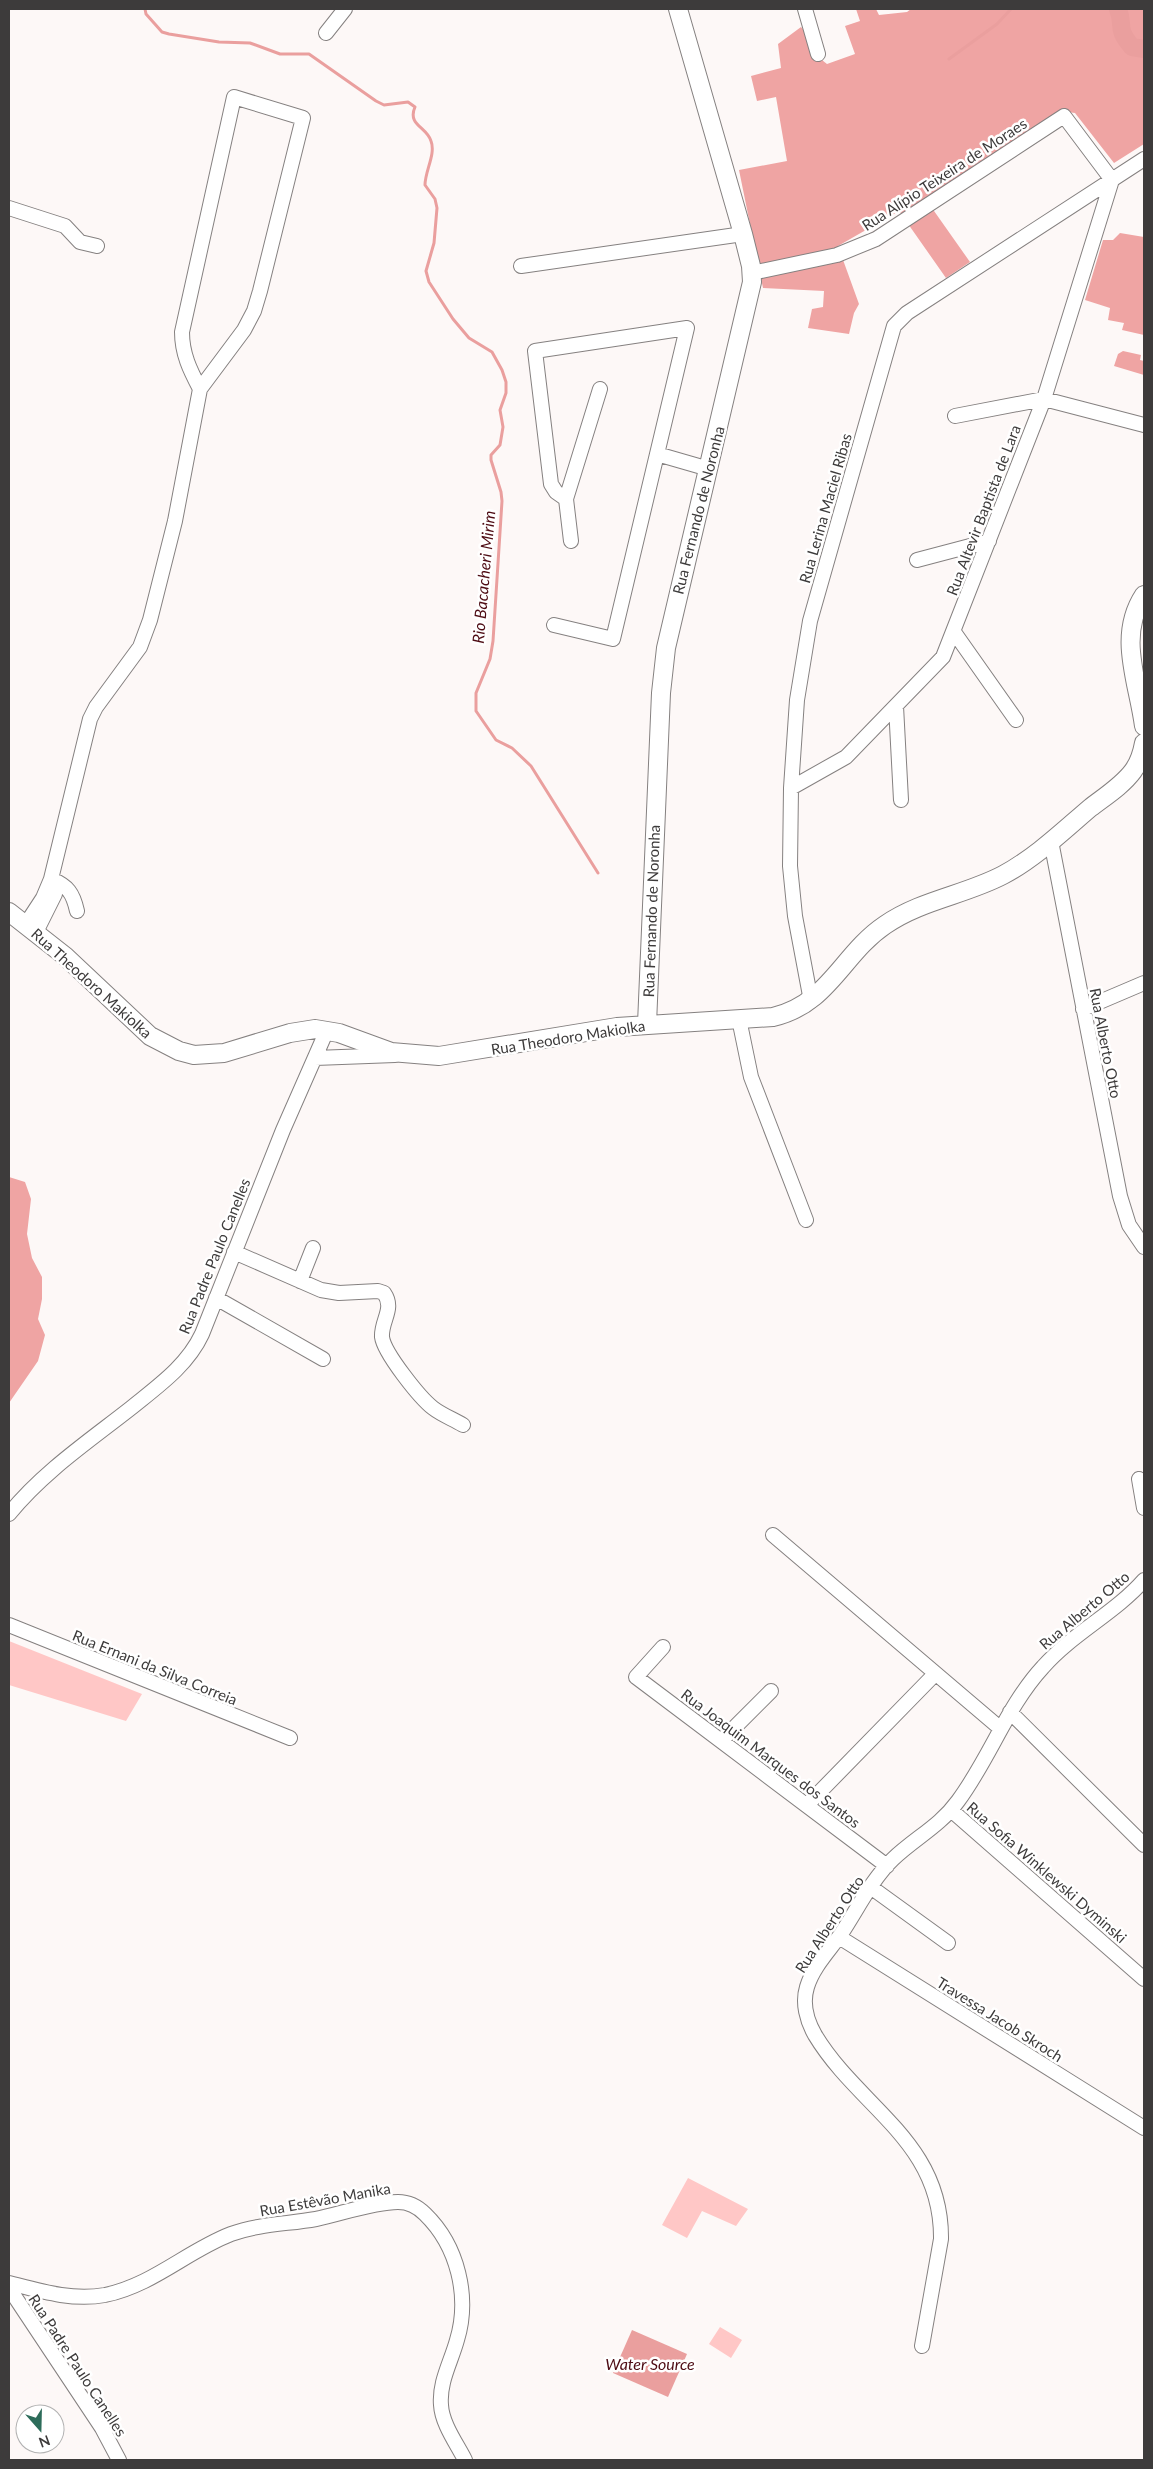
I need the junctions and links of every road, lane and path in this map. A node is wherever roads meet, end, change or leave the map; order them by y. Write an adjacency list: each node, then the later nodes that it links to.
1 (345, 9): 4 (street)
2 (678, 9): 9 (main road, Rua Fernando de Noronha)
3 (806, 9): 5 (street)
4 (326, 33)
5 (818, 54)
6 (1144, 159): 7 (street, Rua Lerina Maciel Ribas)
7 (1112, 180): 12 (street, Rua Alípio Teixeira de Moraes); 15 (street, Rua Altevir Baptista de Lara); 31 (street, Rua Lerina Maciel Ribas)
8 (9, 208): 10 (street)
9 (743, 234): 11 (street); 12 (main road, Rua Fernando de Noronha)
10 (97, 246)
11 (521, 266)
12 (752, 273): 19 (main road, Rua Fernando de Noronha)
13 (600, 389): 20 (street)
14 (200, 390): 14 (street); 34 (street)
15 (1044, 399): 16 (street); 17 (street); 22 (street, Rua Altevir Baptista de Lara)
16 (955, 416)
17 (1144, 425)
18 (656, 458): 19 (street); 20 (street); 25 (street)
19 (708, 472): 42 (main road, Rua Fernando de Noronha)
20 (566, 499): 21 (street)
21 (571, 541)
22 (989, 541): 23 (street); 26 (street, Rua Altevir Baptista de Lara)
23 (917, 560)
24 (1144, 594): 29 (main road)
25 (554, 624)
26 (954, 632): 27 (street, Rua Altevir Baptista de Lara); 28 (street)
27 (896, 706): 31 (street, Rua Altevir Baptista de Lara); 32 (street)
28 (1016, 720)
29 (1144, 726)
30 (1144, 744): 33 (main road, Rua Theodoro Makiolka)
31 (791, 788): 39 (street, Rua Lerina Maciel Ribas)
32 (901, 800)
33 (1051, 841): 39 (main road, Rua Theodoro Makiolka); 40 (street, Rua Alberto Otto)
34 (51, 879): 35 (street); 37 (street)
35 (77, 911)
36 (9, 912): 37 (main road, Rua Theodoro Makiolka)
37 (31, 928): 43 (main road, Rua Theodoro Makiolka)
38 (1144, 982): 40 (street)
39 (811, 1001): 41 (main road, Rua Theodoro Makiolka)
40 (1083, 1009): 47 (street, Rua Alberto Otto)
41 (739, 1019): 42 (main road, Rua Theodoro Makiolka); 46 (street)
42 (646, 1024): 44 (main road, Rua Theodoro Makiolka)
43 (326, 1030): 44 (main road, Rua Theodoro Makiolka); 45 (street, Rua Padre Paulo Canelles)
44 (405, 1055): 45 (street)
45 (315, 1058): 49 (street, Rua Padre Paulo Canelles)
46 (806, 1220)
47 (1144, 1247)
48 (313, 1248): 50 (street)
49 (234, 1252): 50 (street); 51 (street, Rua Padre Paulo Canelles)
50 (300, 1281): 53 (street)
51 (216, 1298): 52 (street); 56 (street, Rua Padre Paulo Canelles)
52 (323, 1359)
53 (463, 1425)
54 (1139, 1479): 55 (street)
55 (1144, 1508)
56 (9, 1514)
57 (773, 1535): 61 (street)
58 (1144, 1580): 63 (street, Rua Alberto Otto)
59 (9, 1625): 65 (street, Rua Ernani da Silva Correia)
60 (663, 1647): 66 (street, Rua Joaquim Marques dos Santos)
61 (935, 1674): 64 (street); 67 (street)
62 (772, 1690): 66 (street)
63 (1010, 1712): 64 (street, Rua Alberto Otto); 69 (street)
64 (1001, 1729): 68 (street, Rua Alberto Otto)
65 (290, 1738)
66 (721, 1741): 67 (street, Rua Joaquim Marques dos Santos)
67 (807, 1805): 70 (street, Rua Joaquim Marques dos Santos)
68 (951, 1810): 70 (street, Rua Alberto Otto); 74 (street, Rua Sofia Winklewski Dyminski)
69 (1144, 1844)
70 (887, 1866): 71 (street, Rua Alberto Otto)
71 (872, 1888): 72 (street, Rua Alberto Otto); 73 (street)
72 (839, 1937): 75 (street, Travessa Jacob Skroch); 78 (street, Rua Alberto Otto)
73 (948, 1943)
74 (1144, 1979)
75 (1144, 2128)
76 (9, 2282): 80 (street, Rua Estêvão Manika)
77 (9, 2288): 79 (street, Rua Padre Paulo Canelles)
78 (922, 2346)
79 (118, 2460)
80 (466, 2460)

